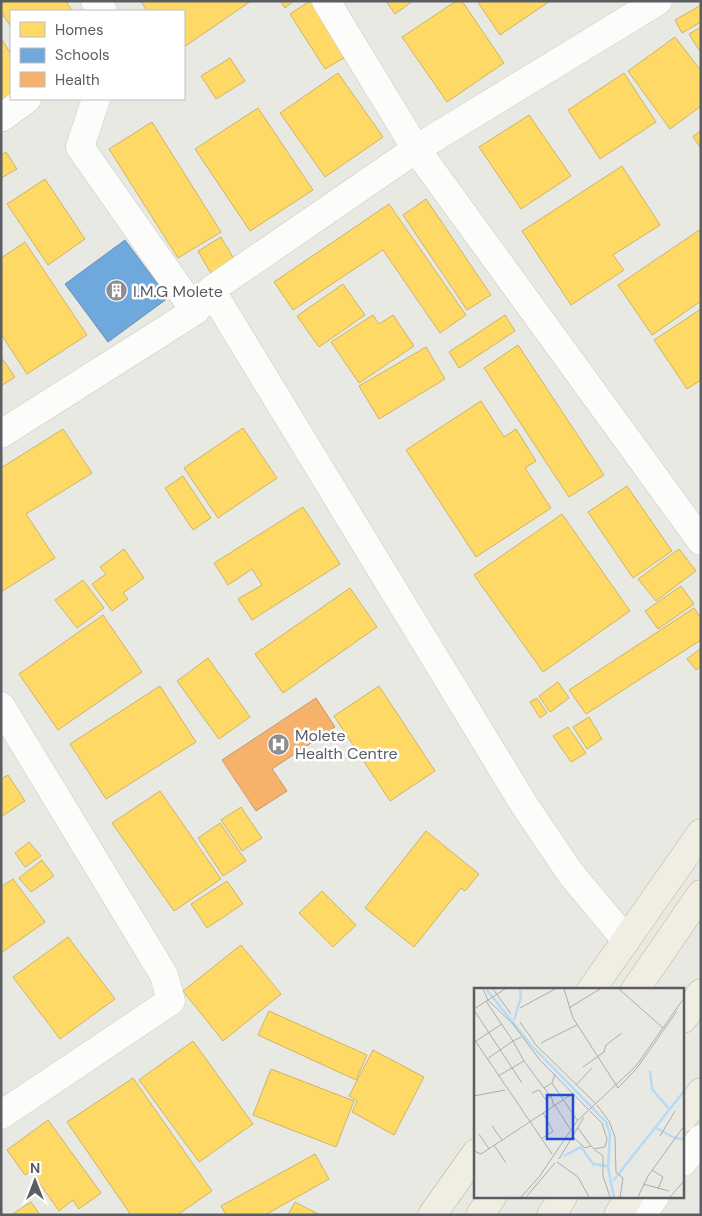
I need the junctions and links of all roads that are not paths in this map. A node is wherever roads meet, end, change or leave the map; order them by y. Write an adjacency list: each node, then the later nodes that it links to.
1 (326, 1): 6 (street)
2 (658, 1): 6 (street)
3 (26, 100): 5 (street)
4 (96, 100): 7 (street)
5 (1, 118)
6 (416, 148): 7 (street); 9 (street)
7 (203, 300): 8 (street); 13 (street)
8 (1, 434)
9 (701, 541)
10 (1, 706): 19 (street)
11 (701, 834): 13 (highway)
12 (701, 894): 15 (highway)
13 (626, 940): 14 (highway)
14 (592, 988)
15 (636, 988)
16 (701, 993): 17 (highway)
17 (684, 1018)
18 (701, 1092): 20 (highway)
19 (1, 1115)
20 (684, 1117)
21 (474, 1156): 26 (highway)
22 (491, 1198): 27 (highway)
23 (562, 1198): 28 (highway)
24 (629, 1198): 29 (highway)
25 (654, 1198): 30 (street)
26 (432, 1215)
27 (480, 1215)
28 (551, 1215)
29 (618, 1215)
30 (641, 1215)

